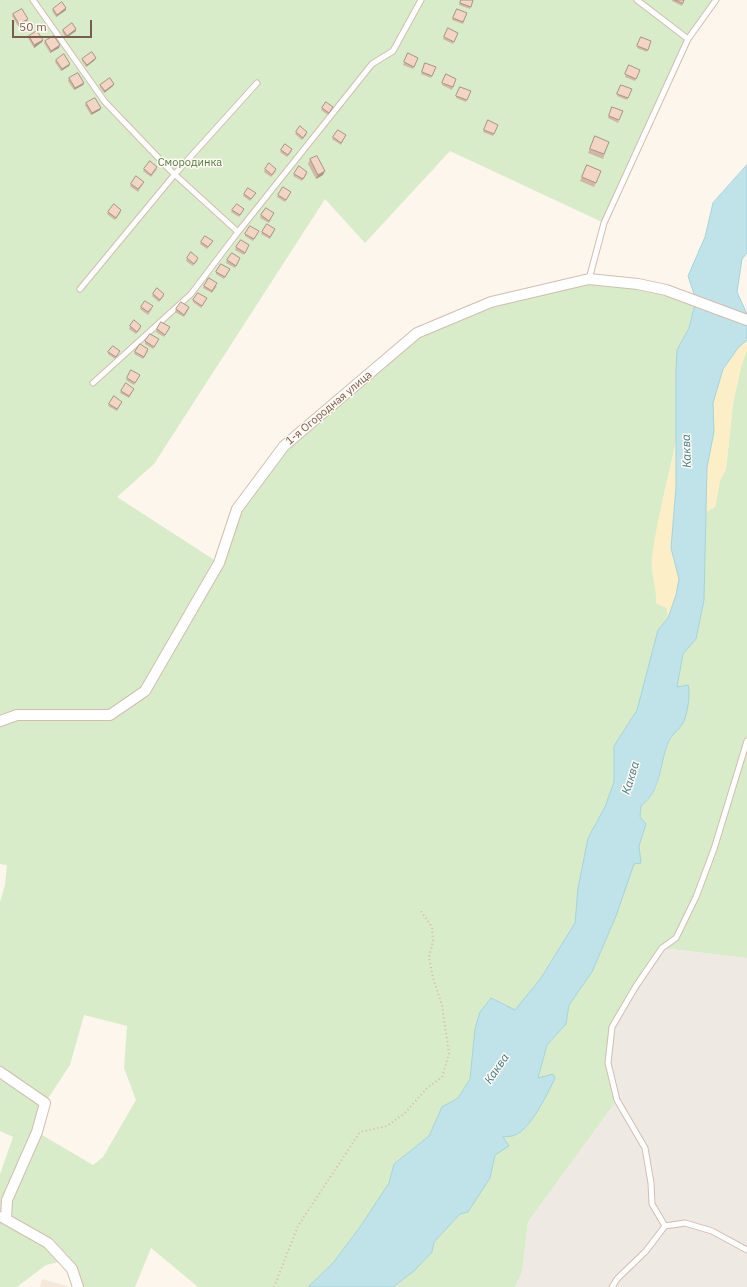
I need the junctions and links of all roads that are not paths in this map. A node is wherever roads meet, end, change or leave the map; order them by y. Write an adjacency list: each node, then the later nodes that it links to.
1 (33, 0): 7 (lane)
2 (422, 0): 8 (lane)
3 (637, 0): 5 (lane)
4 (716, 0): 5 (lane)
5 (688, 39): 9 (lane)
6 (257, 83): 7 (lane)
7 (175, 174): 8 (lane); 10 (lane)
8 (238, 232): 12 (lane)
9 (589, 279): 11 (street, 1-я Огородная улица); 13 (street, 1-я Огородная улица)
10 (80, 289)
11 (747, 320)
12 (93, 383)
13 (0, 721)
14 (747, 741): 17 (lane)
15 (0, 1072): 16 (street)
16 (3, 1218): 19 (street)
17 (665, 1226): 18 (lane); 20 (lane)
18 (747, 1250)
19 (78, 1287)
20 (612, 1287)

